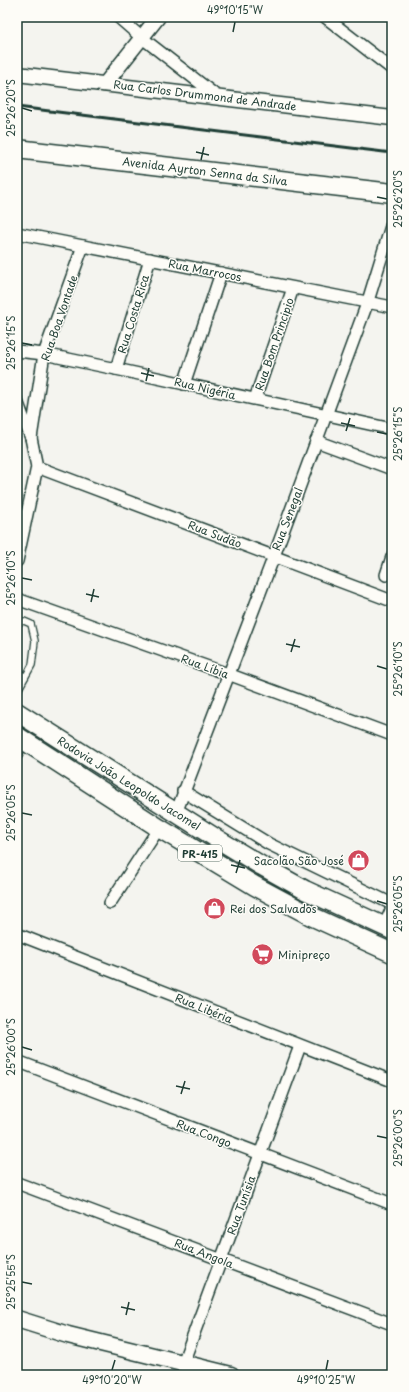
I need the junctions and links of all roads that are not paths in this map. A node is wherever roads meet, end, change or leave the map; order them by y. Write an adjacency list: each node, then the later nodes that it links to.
1 (118, 17): 4 (street)
2 (158, 17): 4 (street)
3 (325, 17): 5 (street)
4 (141, 38): 7 (street); 8 (street)
5 (392, 69)
6 (17, 74): 7 (street, Rua Carlos Drummond de Andrade)
7 (105, 84): 8 (street, Rua Carlos Drummond de Andrade)
8 (218, 97): 9 (street, Rua Carlos Drummond de Andrade)
9 (392, 118)
10 (17, 149): 11 (main road, Avenida Ayrton Senna da Silva)
11 (392, 193)
12 (392, 223): 18 (street, Rua Senegal)
13 (17, 233): 14 (street, Rua Marrocos)
14 (83, 246): 15 (street, Rua Marrocos); 21 (street, Rua Boa Vontade)
15 (150, 259): 16 (street, Rua Marrocos); 22 (street, Rua Costa Rica)
16 (220, 272): 17 (street, Rua Marrocos); 23 (street)
17 (293, 288): 18 (street, Rua Marrocos); 24 (street, Rua Bom Principio)
18 (368, 302): 19 (street, Rua Marrocos); 26 (street, Rua Senegal)
19 (392, 307)
20 (17, 351): 21 (street, Rua Nigéria)
21 (44, 354): 22 (street, Rua Nigéria); 28 (street, Rua Boa Vontade)
22 (116, 369): 23 (street, Rua Nigéria)
23 (184, 384): 24 (street, Rua Nigéria)
24 (254, 400): 26 (street, Rua Nigéria)
25 (17, 401): 28 (street)
26 (326, 415): 27 (street, Rua Nigéria); 29 (street, Rua Senegal)
27 (392, 429)
28 (31, 438): 30 (street)
29 (316, 441): 31 (street); 32 (street, Rua Senegal)
30 (37, 467): 32 (street, Rua Sudão); 34 (street)
31 (392, 469)
32 (274, 556): 37 (street, Rua Sudão); 40 (street, Rua Senegal)
33 (392, 557): 35 (street)
34 (17, 561)
35 (386, 575)
36 (17, 599): 40 (street, Rua Líbia)
37 (392, 602)
38 (17, 623): 41 (lane)
39 (17, 671): 41 (lane)
40 (228, 674): 44 (street, Rua Líbia); 46 (street, Rua Senegal)
41 (25, 677): 42 (lane)
42 (17, 692)
43 (17, 712): 47 (main road, Rodovia João Leopoldo Jacomel / PR-415)
44 (392, 735)
45 (18, 743): 48 (main road, Rodovia João Leopoldo Jacomel / PR-415)
46 (183, 791): 47 (street, Rua Senegal); 50 (street)
47 (176, 813): 52 (main road, Rodovia João Leopoldo Jacomel / PR-415)
48 (159, 828): 49 (street); 54 (main road, Rodovia João Leopoldo Jacomel / PR-415)
49 (110, 903)
50 (392, 904)
51 (392, 908): 52 (street)
52 (388, 929)
53 (17, 934): 55 (street, Rua Libéria)
54 (392, 953)
55 (300, 1046): 57 (street, Rua Libéria); 58 (street, Rua Tunísia)
56 (17, 1061): 58 (street, Rua Congo)
57 (392, 1081)
58 (260, 1154): 60 (street, Rua Congo); 61 (street, Rua Tunísia)
59 (17, 1183): 61 (street, Rua Angola)
60 (392, 1204)
61 (221, 1260): 63 (street, Rua Angola); 66 (street, Rua Tunísia)
62 (17, 1319): 65 (main road)
63 (392, 1324)
64 (17, 1326): 65 (main road)
65 (68, 1335): 66 (main road)
66 (183, 1363): 67 (main road)
67 (231, 1375)

